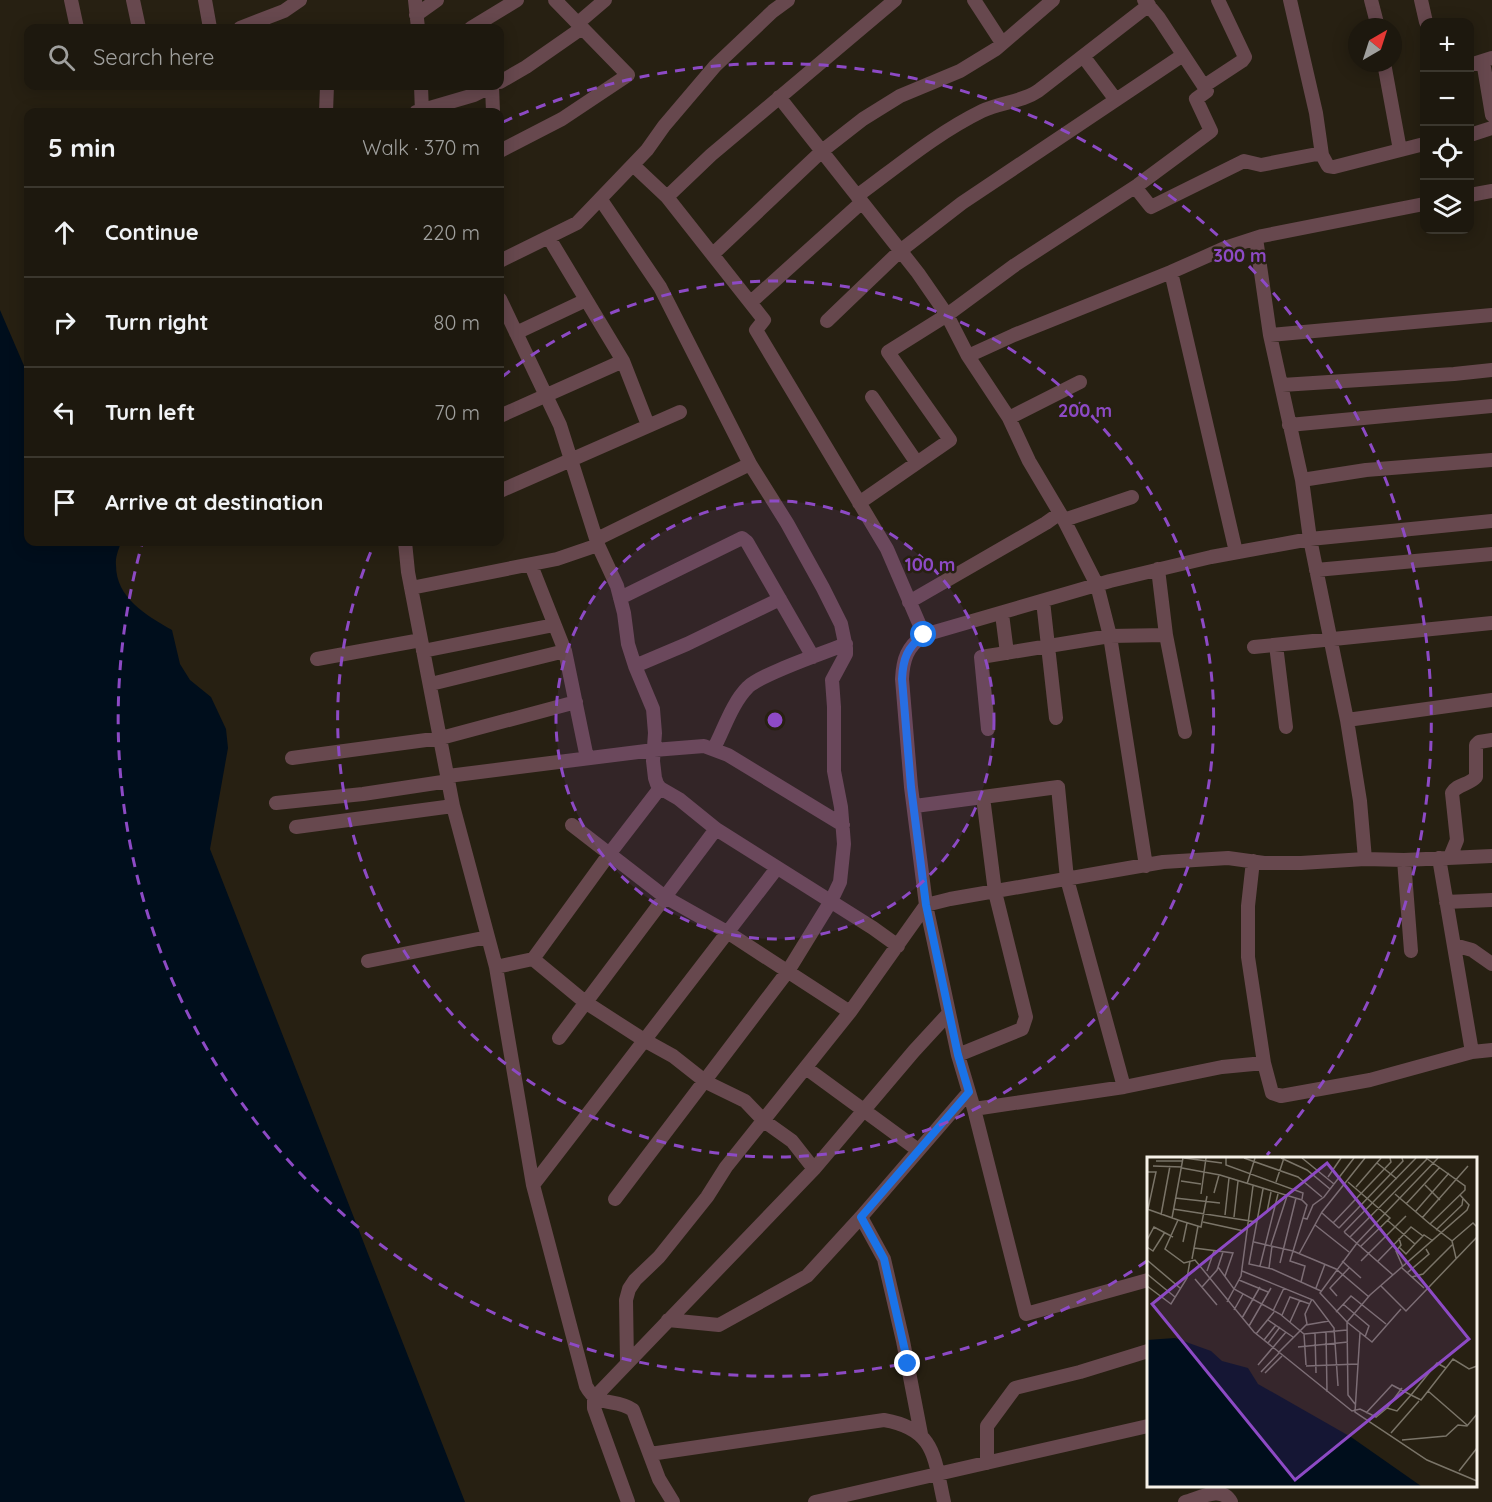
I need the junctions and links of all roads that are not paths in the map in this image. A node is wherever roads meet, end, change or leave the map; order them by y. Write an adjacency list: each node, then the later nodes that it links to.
1 (70, 0): 23 (street)
2 (134, 0): 24 (street)
3 (205, 0): 25 (street)
4 (300, 0): 26 (street)
5 (415, 0): 22 (street)
6 (437, 0): 22 (street)
7 (518, 0): 27 (street)
8 (555, 0): 28 (street)
9 (605, 0): 28 (street)
10 (895, 0): 19 (street)
11 (1053, 0): 29 (street)
12 (1218, 0): 35 (street)
13 (1290, 0): 53 (street)
14 (1371, 0): 20 (street)
15 (1421, 0): 21 (street)
16 (976, 1): 29 (street)
17 (782, 2): 54 (street)
18 (1146, 3): 30 (street); 31 (street)
19 (879, 5): 40 (street)
20 (1376, 18)
21 (1425, 18)
22 (417, 22)
23 (76, 24)
24 (138, 24)
25 (209, 24)
26 (250, 24)
27 (478, 24)
28 (580, 26): 34 (street); 50 (street)
29 (1002, 43): 52 (street)
30 (1183, 55): 35 (street); 41 (street)
31 (1083, 56): 41 (street); 59 (street)
32 (1481, 61): 46 (street)
33 (1386, 72): 51 (street)
34 (504, 80)
35 (1204, 86): 55 (street)
36 (327, 90): 42 (street)
37 (421, 90): 43 (street)
38 (484, 90): 44 (street)
39 (492, 90): 45 (street)
40 (779, 97): 52 (street); 58 (street)
41 (1116, 100): 64 (street)
42 (326, 108)
43 (422, 108)
44 (434, 108)
45 (493, 108)
46 (1492, 114)
47 (1492, 128): 48 (street)
48 (1474, 134)
49 (1420, 145): 51 (street)
50 (504, 150)
51 (1400, 150): 53 (street)
52 (822, 151): 59 (street); 65 (street)
53 (1322, 155): 55 (street)
54 (633, 165): 58 (street); 60 (street)
55 (1135, 187): 71 (street)
56 (1492, 191): 57 (street)
57 (1474, 194)
58 (667, 197): 65 (street)
59 (859, 199): 64 (street); 69 (street)
60 (601, 200): 62 (street); 92 (street)
61 (1420, 205): 63 (street)
62 (549, 238): 66 (street); 68 (street)
63 (1256, 238): 67 (street); 75 (street)
64 (900, 251): 71 (street); 73 (street)
65 (713, 254): 69 (street)
66 (504, 259)
67 (1171, 272): 76 (street); 102 (street)
68 (586, 300): 74 (street); 77 (street)
69 (751, 302): 96 (street)
70 (504, 313): 74 (street)
71 (947, 315): 76 (street); 91 (street)
72 (1492, 315): 75 (street)
73 (826, 321)
74 (509, 330): 81 (street)
75 (1270, 335): 80 (street)
76 (968, 356): 86 (street)
77 (623, 361): 81 (street); 87 (street)
78 (1492, 370): 80 (street)
79 (1080, 382): 86 (street)
80 (1282, 385): 88 (street)
81 (545, 395): 85 (street); 89 (street)
82 (872, 397): 91 (street)
83 (1492, 406): 88 (street)
84 (680, 412): 87 (street)
85 (504, 414)
86 (1009, 418): 97 (street)
87 (648, 425): 89 (street)
88 (1289, 425): 93 (street)
89 (571, 459): 94 (street); 100 (street)
90 (1492, 460): 93 (street)
91 (917, 463): 96 (street)
92 (750, 464): 100 (street); 120 (street)
93 (1302, 480): 99 (street)
94 (504, 489)
95 (1132, 497): 97 (street)
96 (859, 503): 112 (street)
97 (1062, 516): 107 (street); 112 (street)
98 (1492, 521): 99 (street)
99 (1310, 539): 102 (street); 106 (street)
100 (597, 542): 104 (street); 109 (street)
101 (406, 546): 108 (street)
102 (1236, 552): 105 (street)
103 (1492, 554): 106 (street)
104 (531, 565): 108 (street); 115 (street)
105 (1158, 569): 107 (street); 117 (street)
106 (1316, 570): 119 (street)
107 (1097, 585): 111 (street); 118 (street)
108 (411, 588): 122 (street)
109 (620, 598): 110 (street); 129 (street)
110 (780, 599): 127 (street); 129 (street)
111 (1043, 601): 113 (street); 123 (street)
112 (909, 602): 116 (street)
113 (1002, 614): 116 (street); 126 (street)
114 (1492, 623): 119 (street)
115 (554, 625): 122 (street); 125 (street)
116 (924, 635): 149 (street)
117 (1166, 635): 118 (street); 137 (street)
118 (1110, 636): 123 (street); 160 (street)
119 (1331, 638): 121 (street); 134 (street)
120 (846, 644): 127 (street); 151 (street)
121 (1276, 645): 124 (street); 135 (street)
122 (422, 646): 128 (street); 130 (street)
123 (1048, 647): 126 (street); 133 (street)
124 (1254, 647)
125 (565, 651): 130 (street); 132 (street)
126 (1007, 653): 136 (street)
127 (813, 657): 140 (street)
128 (317, 659)
129 (634, 666): 141 (street)
130 (431, 684): 138 (street)
131 (1492, 700): 134 (street)
132 (576, 702): 138 (street); 143 (street)
133 (1056, 718)
134 (1347, 720): 157 (street)
135 (1286, 727)
136 (988, 729)
137 (1185, 732)
138 (441, 738): 142 (street); 144 (street)
139 (1492, 740): 156 (street)
140 (714, 748): 141 (street); 151 (street)
141 (654, 750): 143 (street); 145 (street)
142 (292, 758)
143 (587, 758): 144 (street)
144 (448, 778): 147 (street); 148 (street)
145 (660, 788): 153 (street); 154 (street)
146 (983, 797): 149 (street); 162 (street); 163 (street)
147 (276, 803)
148 (453, 806): 152 (street); 170 (street)
149 (915, 806): 168 (street)
150 (572, 825): 154 (street)
151 (843, 825): 166 (street)
152 (296, 827)
153 (716, 829): 161 (street); 164 (street)
154 (610, 853): 164 (street); 174 (street)
155 (1492, 856): 156 (street)
156 (1444, 857): 158 (street); 167 (street)
157 (1365, 859): 158 (street); 159 (street)
158 (1404, 860): 173 (street)
159 (1253, 861): 160 (street); 187 (street)
160 (1146, 866): 162 (street)
161 (777, 868): 166 (street); 169 (street)
162 (1067, 879): 163 (street); 190 (street)
163 (995, 892): 168 (street); 186 (street)
164 (665, 897): 169 (street); 179 (street)
165 (1492, 900): 167 (street)
166 (831, 901): 172 (street); 178 (street)
167 (1446, 902): 171 (street)
168 (926, 905): 172 (street); 181 (street)
169 (728, 932): 178 (street); 183 (street)
170 (488, 937): 175 (street); 177 (street)
171 (1454, 945): 176 (street); 185 (street)
172 (898, 946): 180 (street)
173 (1411, 951)
174 (533, 959): 177 (street); 179 (street)
175 (368, 961)
176 (1492, 964)
177 (496, 968): 197 (street)
178 (788, 971): 180 (street); 189 (street)
179 (585, 1002): 182 (street); 183 (street)
180 (850, 1012): 188 (street)
181 (949, 1013): 186 (street); 193 (street)
182 (559, 1038)
183 (644, 1040): 189 (street); 197 (street)
184 (1492, 1050): 185 (street)
185 (1472, 1052): 187 (street)
186 (958, 1055): 191 (street)
187 (1264, 1063): 190 (street)
188 (806, 1068): 193 (street); 194 (street)
189 (706, 1082): 194 (street); 198 (street)
190 (1124, 1087): 192 (street)
191 (969, 1092): 192 (street); 195 (street)
192 (974, 1109): 200 (street)
193 (864, 1110): 195 (street); 196 (street)
194 (764, 1121): 196 (street); 203 (street)
195 (918, 1150): 199 (street)
196 (814, 1169): 201 (street)
197 (533, 1185): 204 (street)
198 (615, 1199)
199 (861, 1217): 201 (street); 206 (street)
200 (1147, 1281)
201 (668, 1320): 203 (street)
202 (1147, 1352): 208 (street)
203 (627, 1363): 204 (street)
204 (594, 1398): 207 (street); 211 (street)
205 (1147, 1426): 208 (street)
206 (921, 1434): 207 (street); 209 (street)
207 (650, 1454): 212 (street)
208 (987, 1463): 209 (street)
209 (938, 1474): 213 (street); 214 (street)
210 (1228, 1495): 215 (street)
211 (627, 1502)
212 (673, 1502)
213 (815, 1502)
214 (944, 1502)
215 (1185, 1502)

